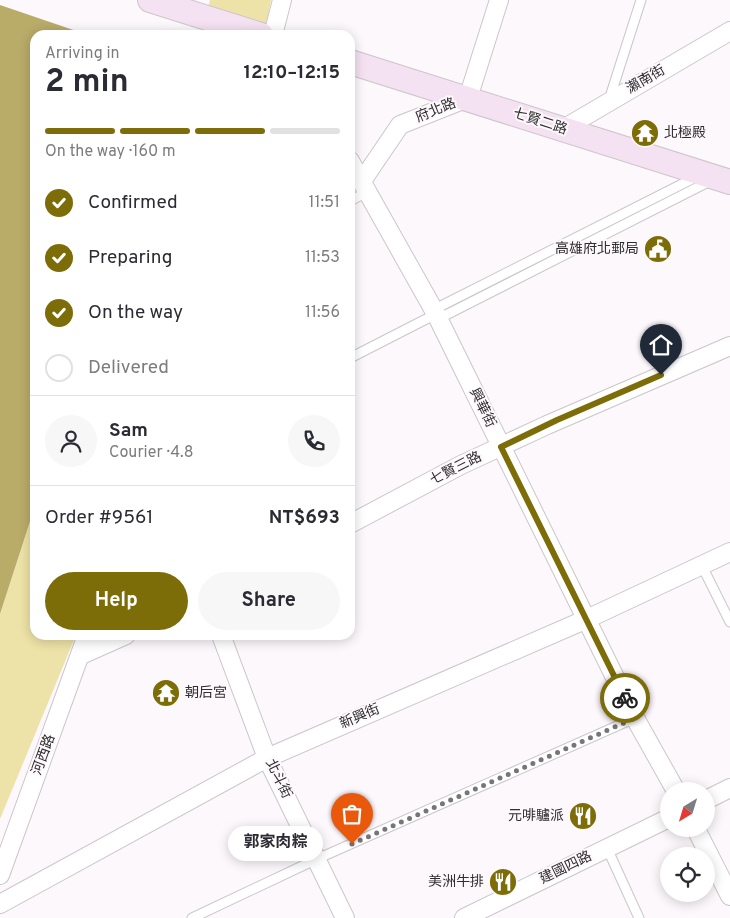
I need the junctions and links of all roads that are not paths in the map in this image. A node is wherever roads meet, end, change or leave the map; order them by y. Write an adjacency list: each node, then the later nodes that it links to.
1 (150, 0): 5 (street)
2 (282, 0): 6 (street)
3 (499, 0): 9 (street, 府北路)
4 (641, 0): 10 (lane)
5 (245, 30)
6 (274, 30)
7 (730, 31): 10 (street, 瀨南街)
8 (355, 64): 9 (street, 七賢二路)
9 (468, 98): 11 (street, 七賢二路); 14 (street, 府北路)
10 (608, 102): 11 (street, 瀨南街)
11 (563, 129): 13 (street, 七賢二路)
12 (355, 169): 14 (street, 興華街)
13 (721, 178): 16 (lane); 16 (lane)
14 (365, 186): 15 (lane); 16 (street, 興華街)
15 (355, 196)
16 (436, 314): 18 (lane); 19 (street, 興華街)
17 (730, 346): 19 (street, 七賢三路)
18 (355, 355)
19 (501, 447): 20 (street, 七賢三路); 23 (street, 興華街)
20 (355, 521)
21 (730, 552): 22 (street, 新興街)
22 (702, 566): 23 (street, 新興街); 24 (lane)
23 (587, 619): 29 (street, 興華街); 30 (street, 新興街)
24 (730, 622)
25 (86, 640): 28 (street, 河西路)
26 (115, 640): 28 (street)
27 (223, 640): 30 (street, 北斗街)
28 (81, 655): 38 (street, 河西路)
29 (635, 718): 31 (street, 興華街); 37 (lane)
30 (267, 758): 37 (street, 北斗街); 40 (street, 新興街)
31 (671, 782)
32 (730, 788): 33 (street)
33 (715, 796)
34 (660, 822): 36 (street, 建國四路)
35 (701, 838): 39 (street)
36 (607, 848): 43 (street, 建國四路); 44 (lane)
37 (317, 859): 41 (lane); 42 (street, 北斗街)
38 (0, 875)
39 (730, 896)
40 (0, 904)
41 (192, 918)
42 (345, 918)
43 (464, 918)
44 (639, 918)

